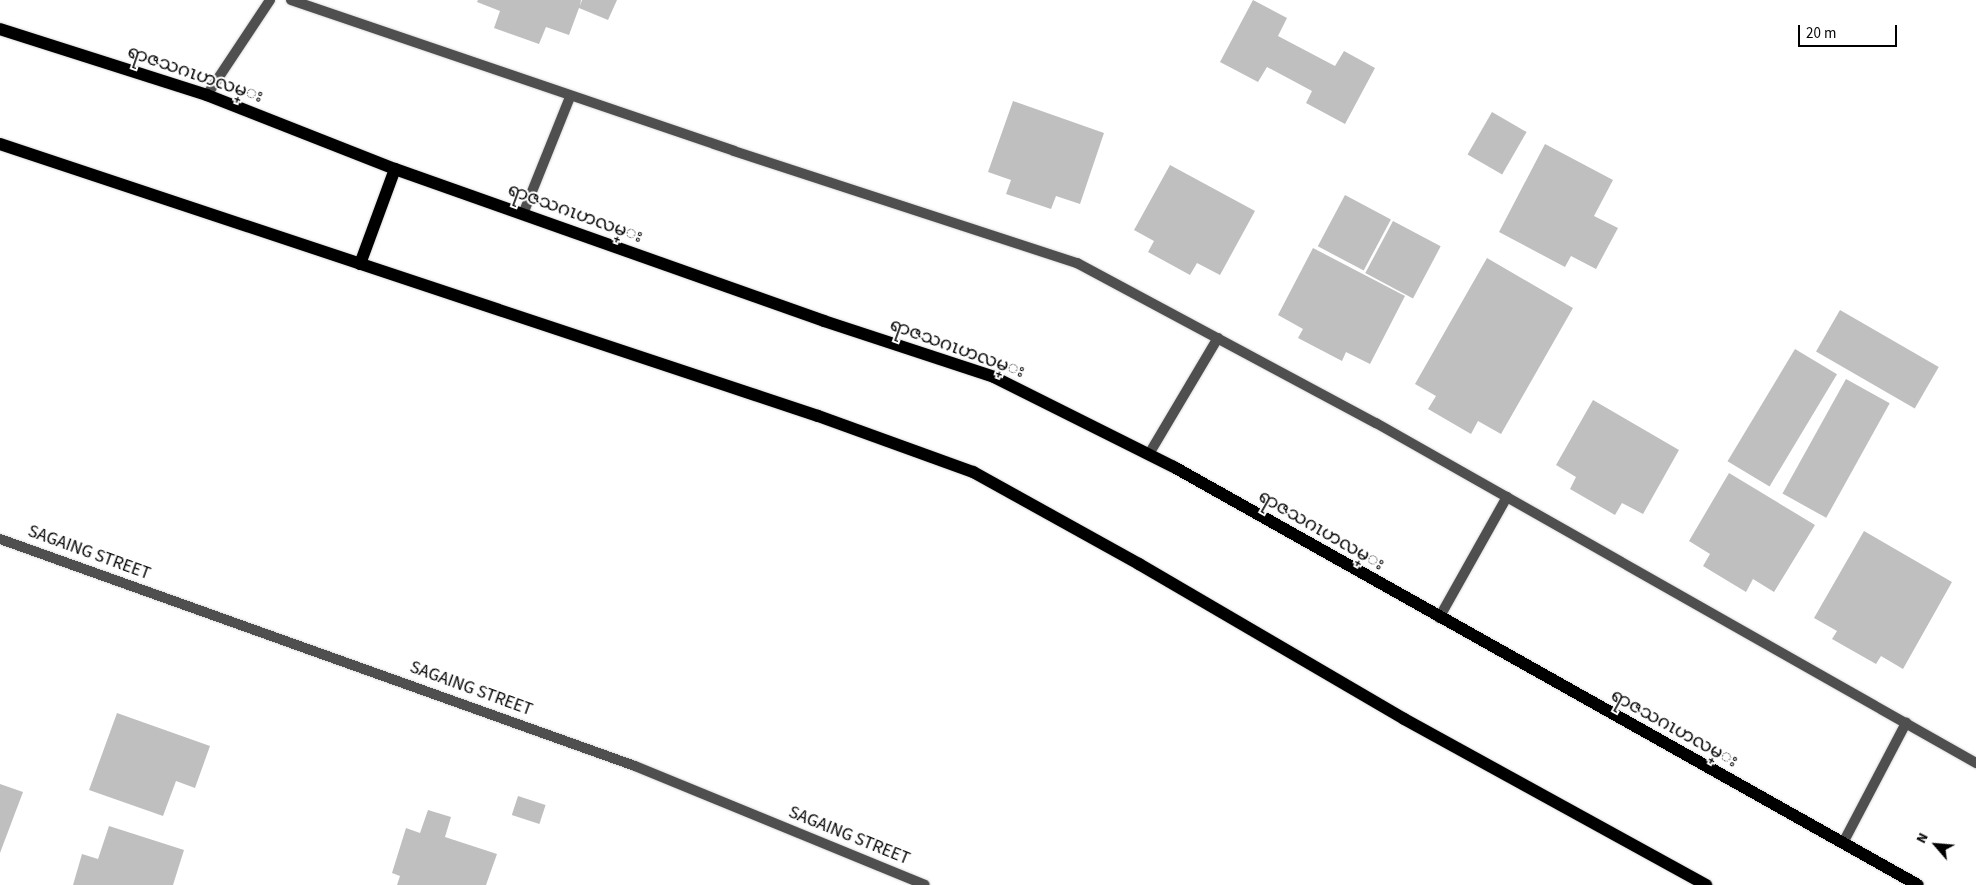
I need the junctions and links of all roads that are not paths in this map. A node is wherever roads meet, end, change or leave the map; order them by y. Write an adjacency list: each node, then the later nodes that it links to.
1 (270, 0): 4 (street)
2 (291, 0): 5 (street)
3 (0, 29): 4 (main road, ရာဇသဂၤဟလမ္း)
4 (207, 95): 7 (main road, ရာဇသဂၤဟလမ္း)
5 (570, 96): 8 (street); 10 (street)
6 (0, 144): 9 (main road)
7 (396, 169): 8 (main road, ရာဇသဂၤဟလမ္း); 9 (main road)
8 (522, 214): 11 (main road, ရာဇသဂၤဟလမ္း)
9 (360, 264): 19 (main road)
10 (1218, 338): 11 (street); 12 (street)
11 (1148, 454): 14 (main road, ရာဇသဂၤဟလမ္း)
12 (1508, 497): 14 (street); 15 (street)
13 (0, 539): 18 (street, SAGAING STREET)
14 (1439, 618): 17 (main road, ရာဇသဂၤဟလမ္း)
15 (1906, 724): 16 (street); 17 (street)
16 (1976, 763)
17 (1843, 843): 20 (main road, ရာဇသဂၤဟလမ္း)
18 (925, 885)
19 (1706, 885)
20 (1918, 885)

